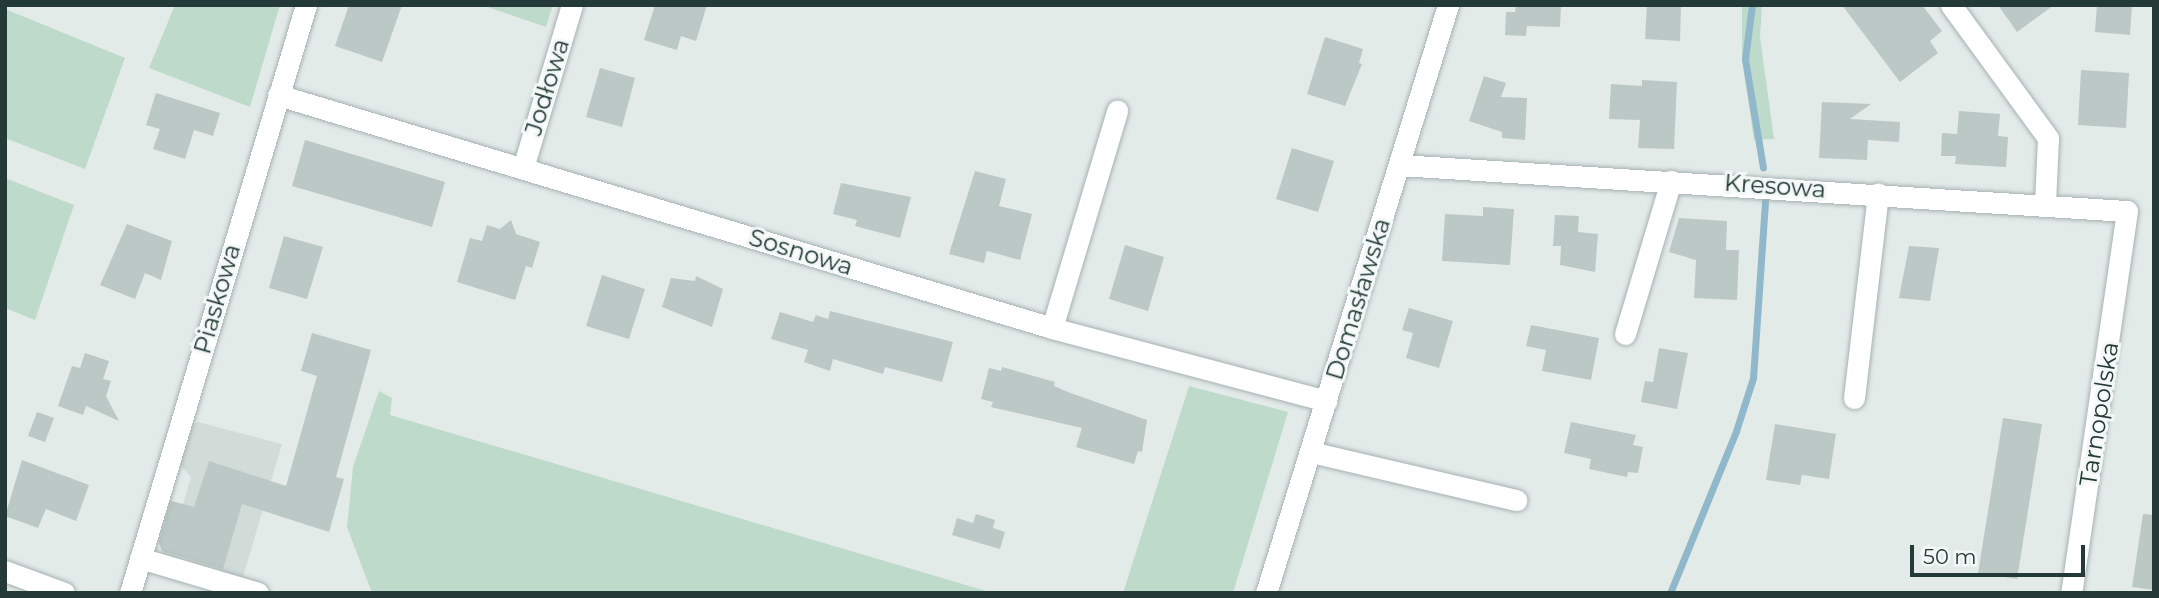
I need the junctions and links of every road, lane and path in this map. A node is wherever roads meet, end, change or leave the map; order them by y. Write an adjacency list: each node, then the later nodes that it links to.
1 (306, 5): 5 (street, Piaskowa)
2 (572, 5): 8 (street, Jodłowa)
3 (1448, 5): 7 (street, Domasławska)
4 (1951, 5): 11 (street)
5 (278, 94): 8 (street, Sosnowa); 19 (street, Piaskowa)
6 (1117, 111): 13 (street)
7 (1399, 165): 9 (street, Kresowa); 16 (street, Domasławska)
8 (523, 169): 13 (street, Sosnowa)
9 (1671, 181): 10 (street, Kresowa); 14 (street)
10 (1878, 193): 11 (street, Kresowa); 15 (street)
11 (2045, 204): 12 (street, Kresowa)
12 (2127, 234): 25 (street, Tarnopolska)
13 (1052, 328): 16 (street, Sosnowa)
14 (1625, 334)
15 (1854, 398)
16 (1326, 401): 17 (street, Domasławska)
17 (1311, 452): 18 (street); 24 (street, Domasławska)
18 (1516, 500)
19 (140, 558): 22 (street, Piaskowa); 23 (street)
20 (5, 571): 21 (street)
21 (64, 593)
22 (130, 593)
23 (258, 593)
24 (1266, 593)
25 (2071, 593)

